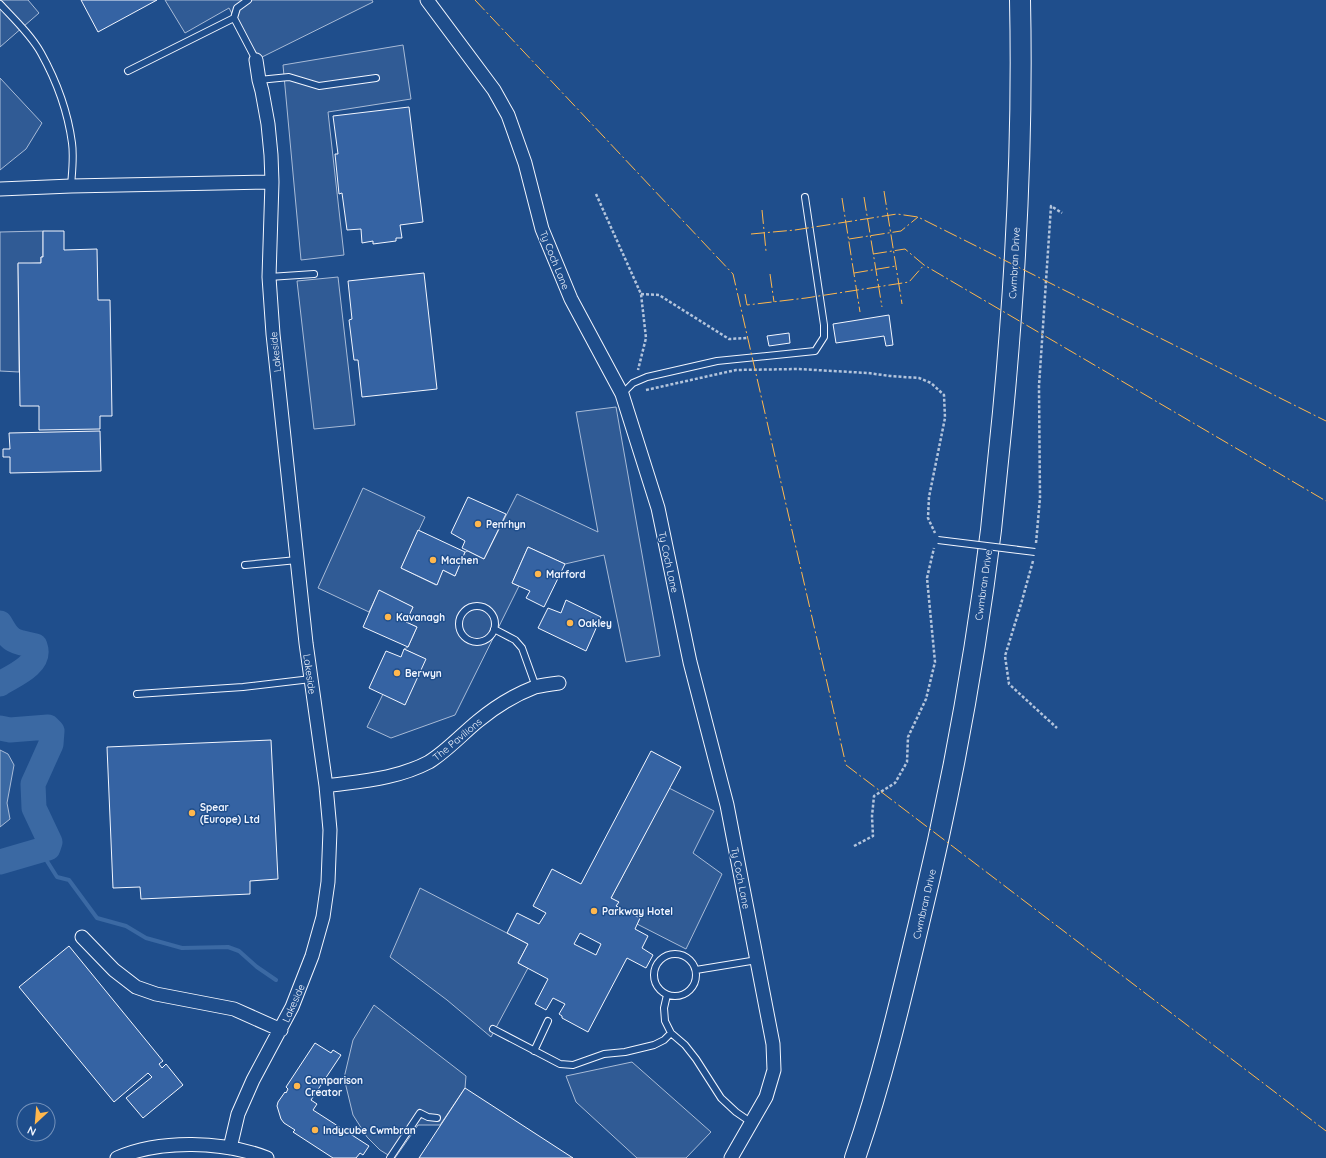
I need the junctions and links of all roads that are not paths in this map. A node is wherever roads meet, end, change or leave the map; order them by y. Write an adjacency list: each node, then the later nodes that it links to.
1 (248, 0): 5 (lane)
2 (427, 0): 16 (street, Ty Coch Lane)
3 (1020, 0): 43 (main road, Cwmbran Drive)
4 (0, 4): 11 (lane)
5 (234, 18): 6 (lane); 7 (lane)
6 (256, 60): 9 (street, Lakeside)
7 (128, 71)
8 (376, 78): 9 (lane)
9 (259, 80): 10 (street, Lakeside)
10 (272, 182): 11 (street); 15 (street, Lakeside)
11 (72, 186): 12 (street)
12 (0, 189)
13 (805, 197): 16 (lane)
14 (314, 274): 15 (lane)
15 (269, 277): 19 (street, Lakeside)
16 (622, 394): 28 (street, Ty Coch Lane)
17 (938, 540): 18 (lane, bridge)
18 (1035, 552)
19 (297, 560): 20 (lane); 22 (street, Lakeside)
20 (245, 565)
21 (494, 629): 21 (lane); 24 (lane)
22 (311, 680): 25 (lane); 26 (street, Lakeside)
23 (559, 683): 24 (street, The Pavilions)
24 (536, 687): 26 (street, The Pavilions)
25 (137, 694)
26 (326, 786): 33 (street, Lakeside)
27 (82, 937): 33 (street)
28 (758, 960): 29 (lane); 37 (street, Ty Coch Lane)
29 (696, 970): 30 (lane); 30 (lane)
30 (667, 995): 34 (lane)
31 (548, 1021): 35 (lane)
32 (493, 1029): 35 (lane)
33 (281, 1030): 38 (street, Lakeside)
34 (671, 1033): 35 (lane); 37 (lane)
35 (534, 1051)
36 (437, 1118): 41 (lane)
37 (752, 1122): 42 (street, Ty Coch Lane)
38 (230, 1148): 39 (street); 40 (street)
39 (117, 1158)
40 (267, 1158)
41 (390, 1158)
42 (731, 1158)
43 (855, 1158)

